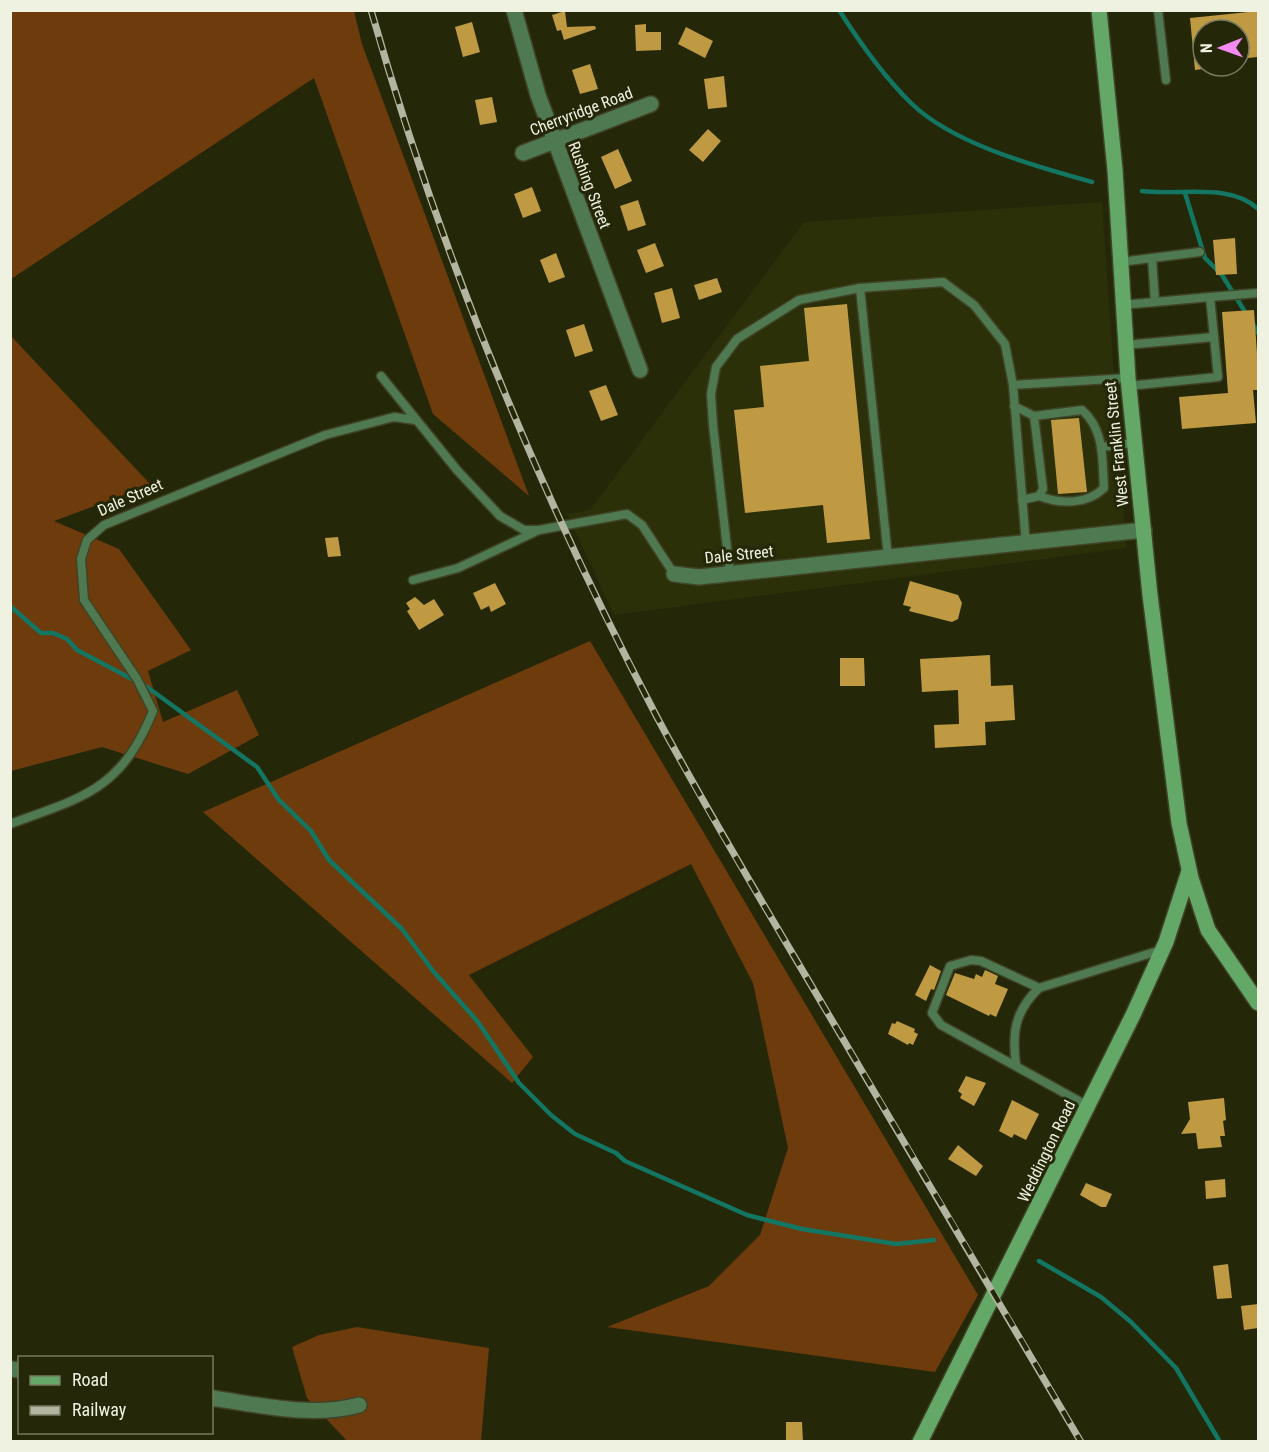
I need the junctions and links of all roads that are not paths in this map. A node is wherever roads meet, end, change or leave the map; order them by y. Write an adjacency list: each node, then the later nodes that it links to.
1 (514, 10): 6 (street, Rushing Street)
2 (1100, 10): 10 (main road, West Franklin Street)
3 (1158, 10): 4 (lane)
4 (1166, 80)
5 (651, 104): 6 (street, Cherryridge Road)
6 (554, 140): 7 (street, Cherryridge Road); 18 (street, Rushing Street)
7 (523, 153)
8 (1200, 252): 9 (lane)
9 (1152, 258): 10 (lane); 14 (lane)
10 (1120, 262): 15 (main road, West Franklin Street)
11 (860, 288): 21 (lane); 32 (lane); 34 (lane)
12 (1258, 293): 13 (lane)
13 (1210, 297): 14 (lane); 16 (lane)
14 (1155, 302): 15 (lane)
15 (1122, 305): 17 (main road, West Franklin Street)
16 (1214, 337): 17 (lane); 20 (lane)
17 (1125, 345): 20 (main road, West Franklin Street)
18 (640, 370)
19 (381, 376): 24 (lane, Dale Street)
20 (1128, 382): 21 (lane); 25 (main road, West Franklin Street)
21 (1013, 385): 22 (lane)
22 (1014, 406): 23 (lane); 28 (lane)
23 (1034, 416): 26 (lane); 27 (lane)
24 (415, 420): 29 (lane, Dale Street); 36 (lane, Dale Street)
25 (1134, 442): 26 (lane); 30 (main road, West Franklin Street)
26 (1101, 447): 27 (lane)
27 (1039, 496): 28 (lane)
28 (1022, 500): 31 (lane)
29 (539, 530): 33 (lane, Dale Street); 35 (lane)
30 (1144, 530): 31 (street, Dale Street); 37 (main road, West Franklin Street)
31 (1026, 544): 32 (street, Dale Street)
32 (888, 557): 34 (street, Dale Street)
33 (674, 574): 34 (street, Dale Street)
34 (730, 574)
35 (412, 580)
36 (10, 824)
37 (1189, 870): 38 (main road, Weddington Road); 40 (main road, West Franklin Street)
38 (1161, 950): 39 (lane); 42 (main road, Weddington Road)
39 (1039, 988): 41 (lane); 41 (lane)
40 (1258, 1003)
41 (1016, 1065): 42 (lane)
42 (1088, 1106): 45 (main road, Weddington Road)
43 (213, 1398): 44 (street)
44 (359, 1405)
45 (920, 1442)

